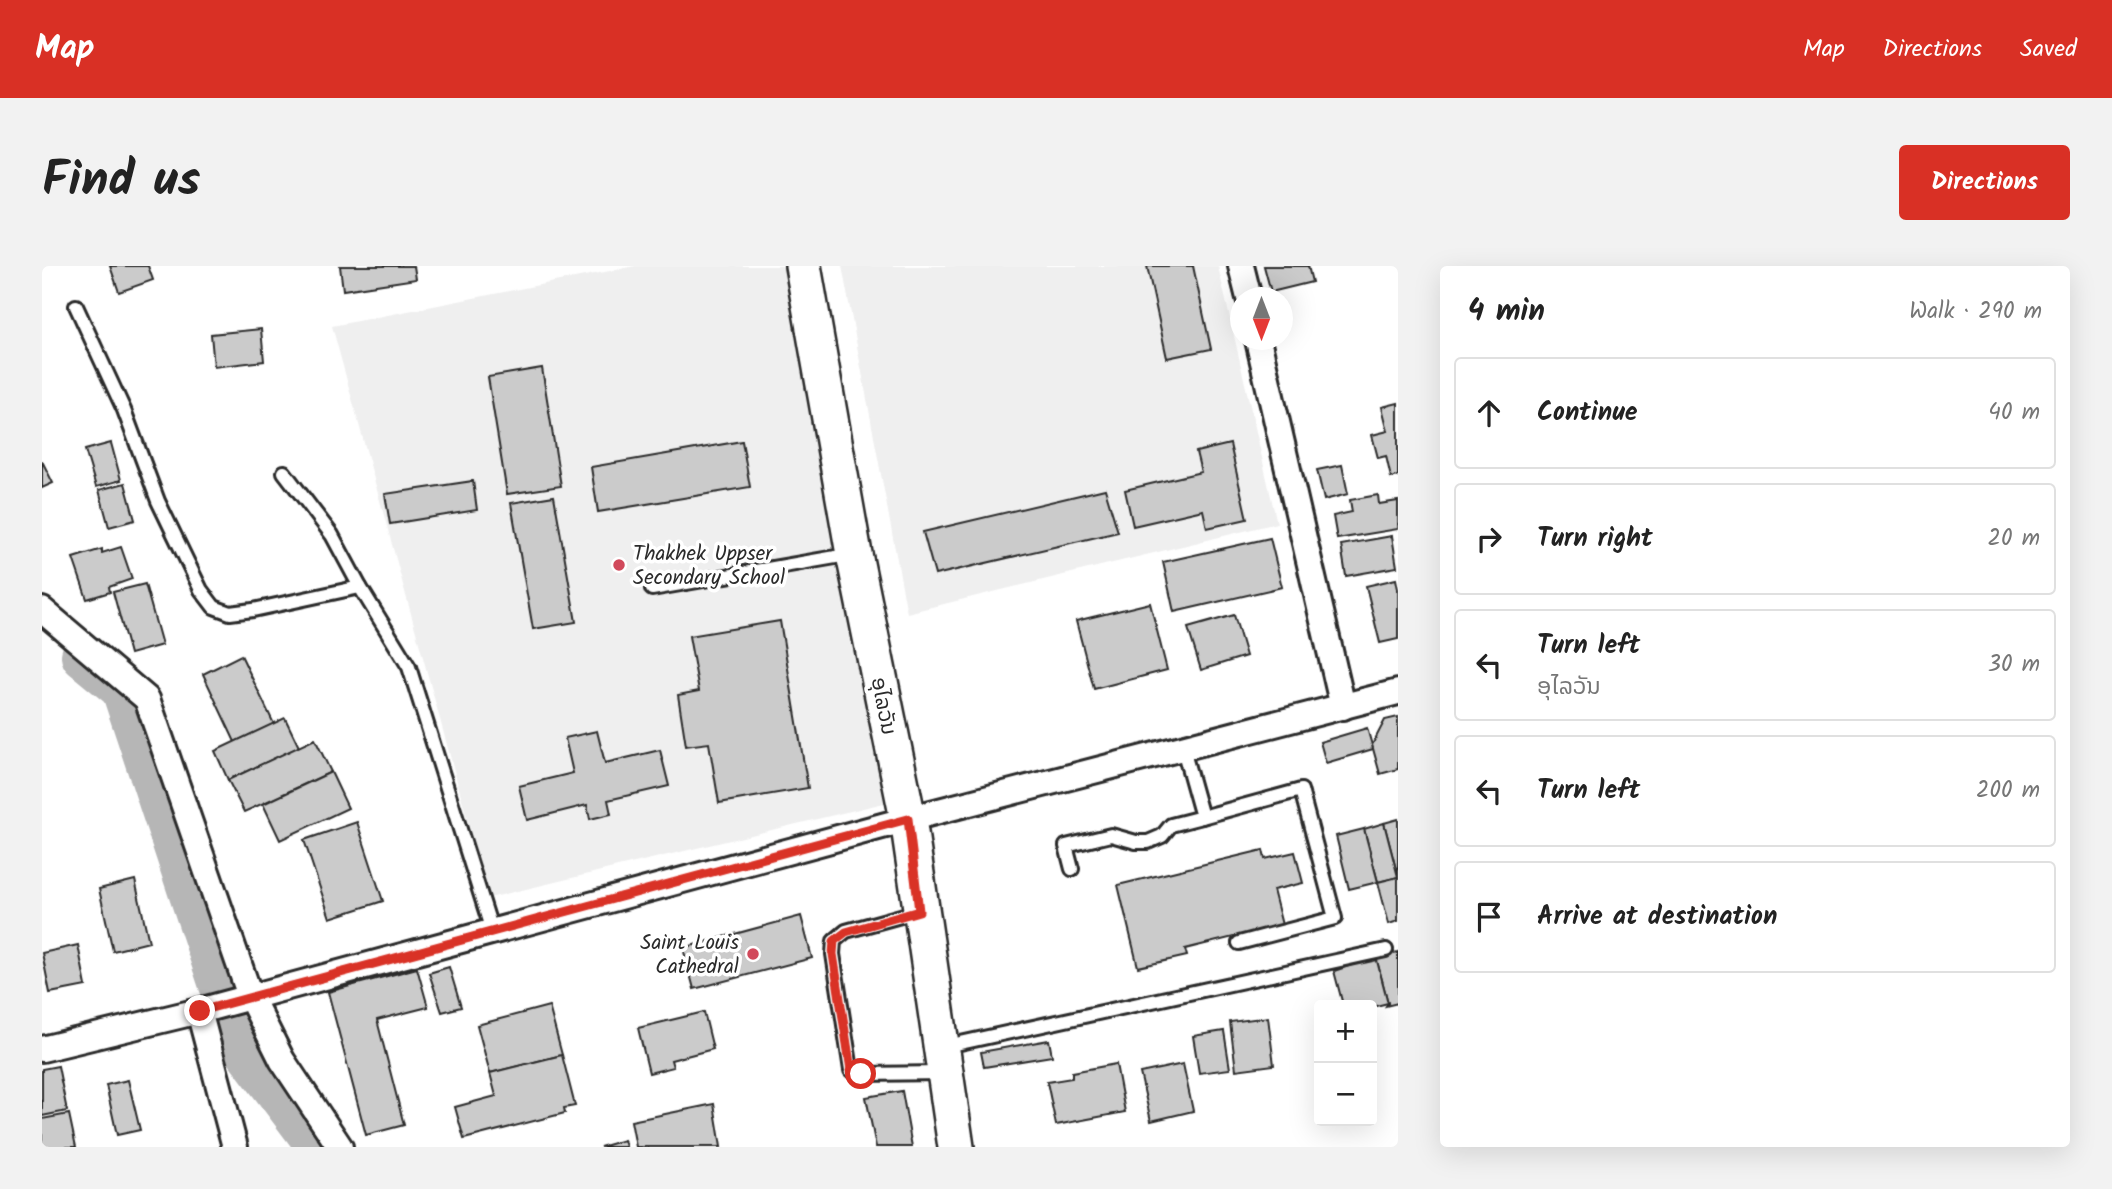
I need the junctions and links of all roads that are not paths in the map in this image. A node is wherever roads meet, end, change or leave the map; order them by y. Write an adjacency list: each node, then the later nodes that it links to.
1 (803, 266): 7 (street, ອຸໄລວັນ)
2 (1241, 266): 3 (street)
3 (1246, 287)
4 (76, 306): 8 (lane)
5 (1260, 350): 12 (street)
6 (284, 472): 8 (lane)
7 (854, 554): 9 (lane); 15 (street, ອຸໄລວັນ)
8 (360, 587): 18 (lane)
9 (652, 589)
10 (42, 610): 21 (street)
11 (1398, 692): 12 (street)
12 (1343, 707): 13 (street)
13 (1183, 749): 14 (lane); 15 (street)
14 (1202, 817): 16 (lane); 19 (lane)
15 (908, 819): 17 (street, ອຸໄລວັນ); 18 (street)
16 (1072, 869)
17 (919, 911): 24 (street, ອຸໄລວັນ); 24 (lane)
18 (492, 931): 21 (street)
19 (1239, 943)
20 (1386, 950): 24 (lane)
21 (250, 996): 22 (street); 26 (street)
22 (200, 1011): 23 (street); 25 (street)
23 (42, 1049)
24 (943, 1060): 27 (street, ອຸໄລວັນ)
25 (235, 1147)
26 (340, 1147)
27 (956, 1147)

